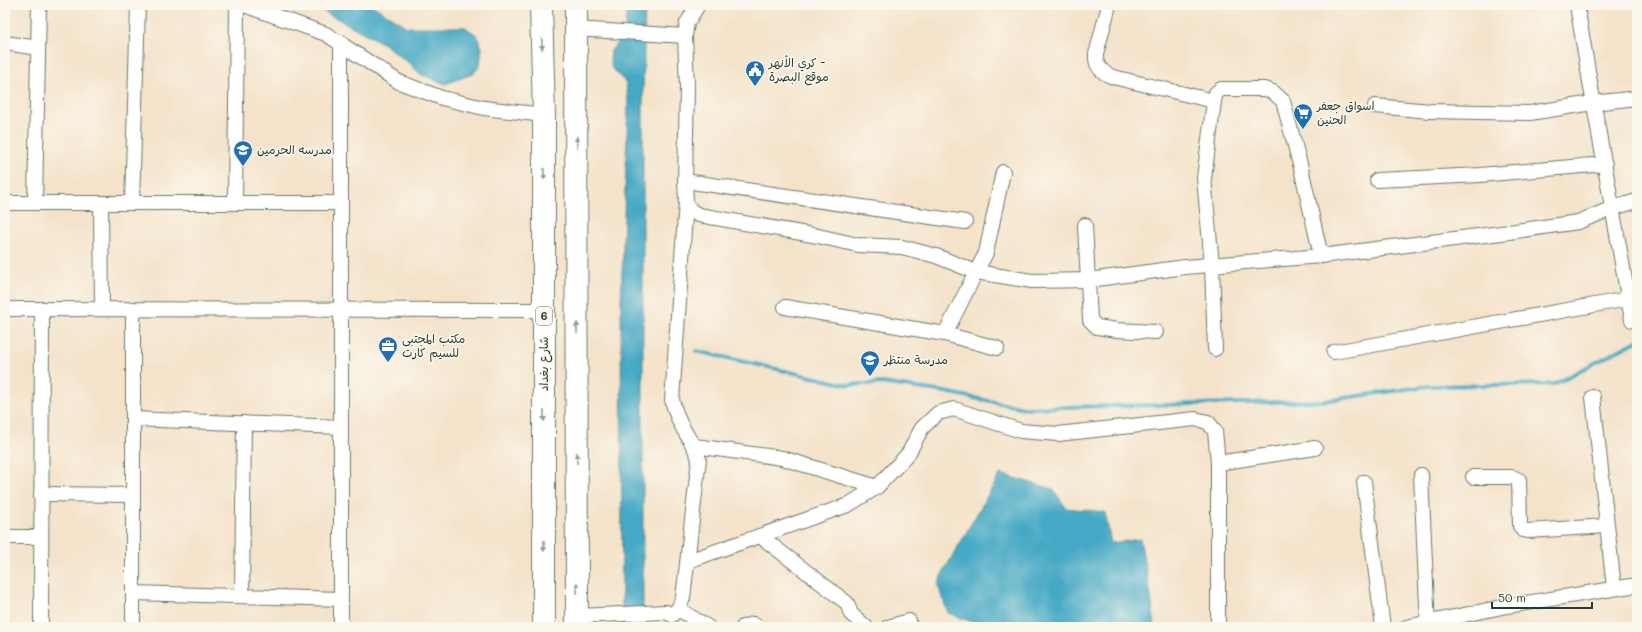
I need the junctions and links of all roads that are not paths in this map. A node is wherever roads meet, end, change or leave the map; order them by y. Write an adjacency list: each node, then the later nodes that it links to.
1 (39, 5): 14 (street)
2 (138, 5): 30 (street)
3 (237, 5): 24 (street)
4 (244, 5): 12 (street)
5 (541, 5): 19 (highway, شارع بغداد / 6, one-way to 19)
6 (576, 5): 10 (highway)
7 (698, 5): 11 (street)
8 (1108, 5): 16 (street)
9 (1577, 5): 17 (street)
10 (576, 29): 11 (street); 77 (highway, one-way to 10)
11 (685, 36): 23 (street)
12 (341, 42): 19 (street); 31 (street)
13 (5, 43): 14 (street)
14 (38, 48): 28 (street)
15 (1637, 98): 17 (street)
16 (1214, 101): 35 (street); 36 (street)
17 (1593, 103): 18 (street); 20 (street)
18 (1375, 106)
19 (544, 115): 46 (highway, شارع بغداد / 6, one-way to 46)
20 (1605, 164): 22 (street); 32 (street)
21 (1003, 172): 37 (street)
22 (1377, 180)
23 (685, 181): 25 (street); 33 (street)
24 (235, 202): 30 (street); 31 (street)
25 (686, 202): 37 (street); 57 (street)
26 (1637, 202): 32 (street)
27 (5, 203): 28 (street)
28 (35, 203): 29 (street)
29 (101, 203): 30 (street); 43 (street)
30 (132, 203)
31 (341, 203): 45 (street)
32 (1613, 208): 35 (street); 39 (street)
33 (965, 222)
34 (1085, 225): 38 (street)
35 (1321, 256): 36 (street)
36 (1212, 265): 38 (street); 51 (street)
37 (976, 272): 38 (street); 49 (street)
38 (1089, 280): 48 (street)
39 (1628, 299): 47 (street); 52 (street)
40 (785, 307): 49 (street)
41 (5, 309): 42 (street)
42 (42, 309): 43 (street); 64 (street)
43 (102, 309): 44 (street)
44 (133, 309): 45 (street); 54 (street)
45 (341, 310): 46 (street); 56 (street)
46 (544, 310): 83 (highway, شارع بغداد / 6, one-way to 83)
47 (1632, 320)
48 (1156, 332)
49 (945, 334): 50 (street)
50 (997, 348)
51 (1215, 349)
52 (1334, 352)
53 (1593, 397): 66 (street)
54 (133, 419): 55 (street); 65 (street)
55 (244, 423): 56 (street); 74 (street)
56 (341, 427): 75 (street)
57 (695, 446): 63 (street); 70 (street)
58 (1315, 448): 59 (street)
59 (1218, 463): 63 (street); 89 (street)
60 (1421, 475): 79 (street)
61 (1473, 477): 66 (street)
62 (1364, 482): 90 (street)
63 (877, 487): 67 (street)
64 (42, 494): 65 (street); 69 (street)
65 (133, 495): 73 (street)
66 (1607, 526): 72 (street)
67 (760, 536): 70 (street); 87 (street)
68 (5, 537): 69 (street)
69 (41, 537): 80 (street)
70 (688, 561): 76 (street)
71 (1637, 585): 72 (street)
72 (1614, 588): 79 (street)
73 (133, 593): 74 (street); 81 (street)
74 (242, 596): 75 (street)
75 (341, 599): 82 (street)
76 (672, 611): 77 (street); 84 (street)
77 (584, 620)
78 (909, 621): 88 (street)
79 (1427, 625): 91 (street)
80 (41, 627)
81 (133, 627)
82 (341, 627)
83 (544, 627)
84 (708, 627)
85 (743, 627): 86 (street)
86 (758, 627)
87 (866, 627)
88 (888, 627)
89 (1218, 627)
90 (1383, 627)
91 (1406, 627)

